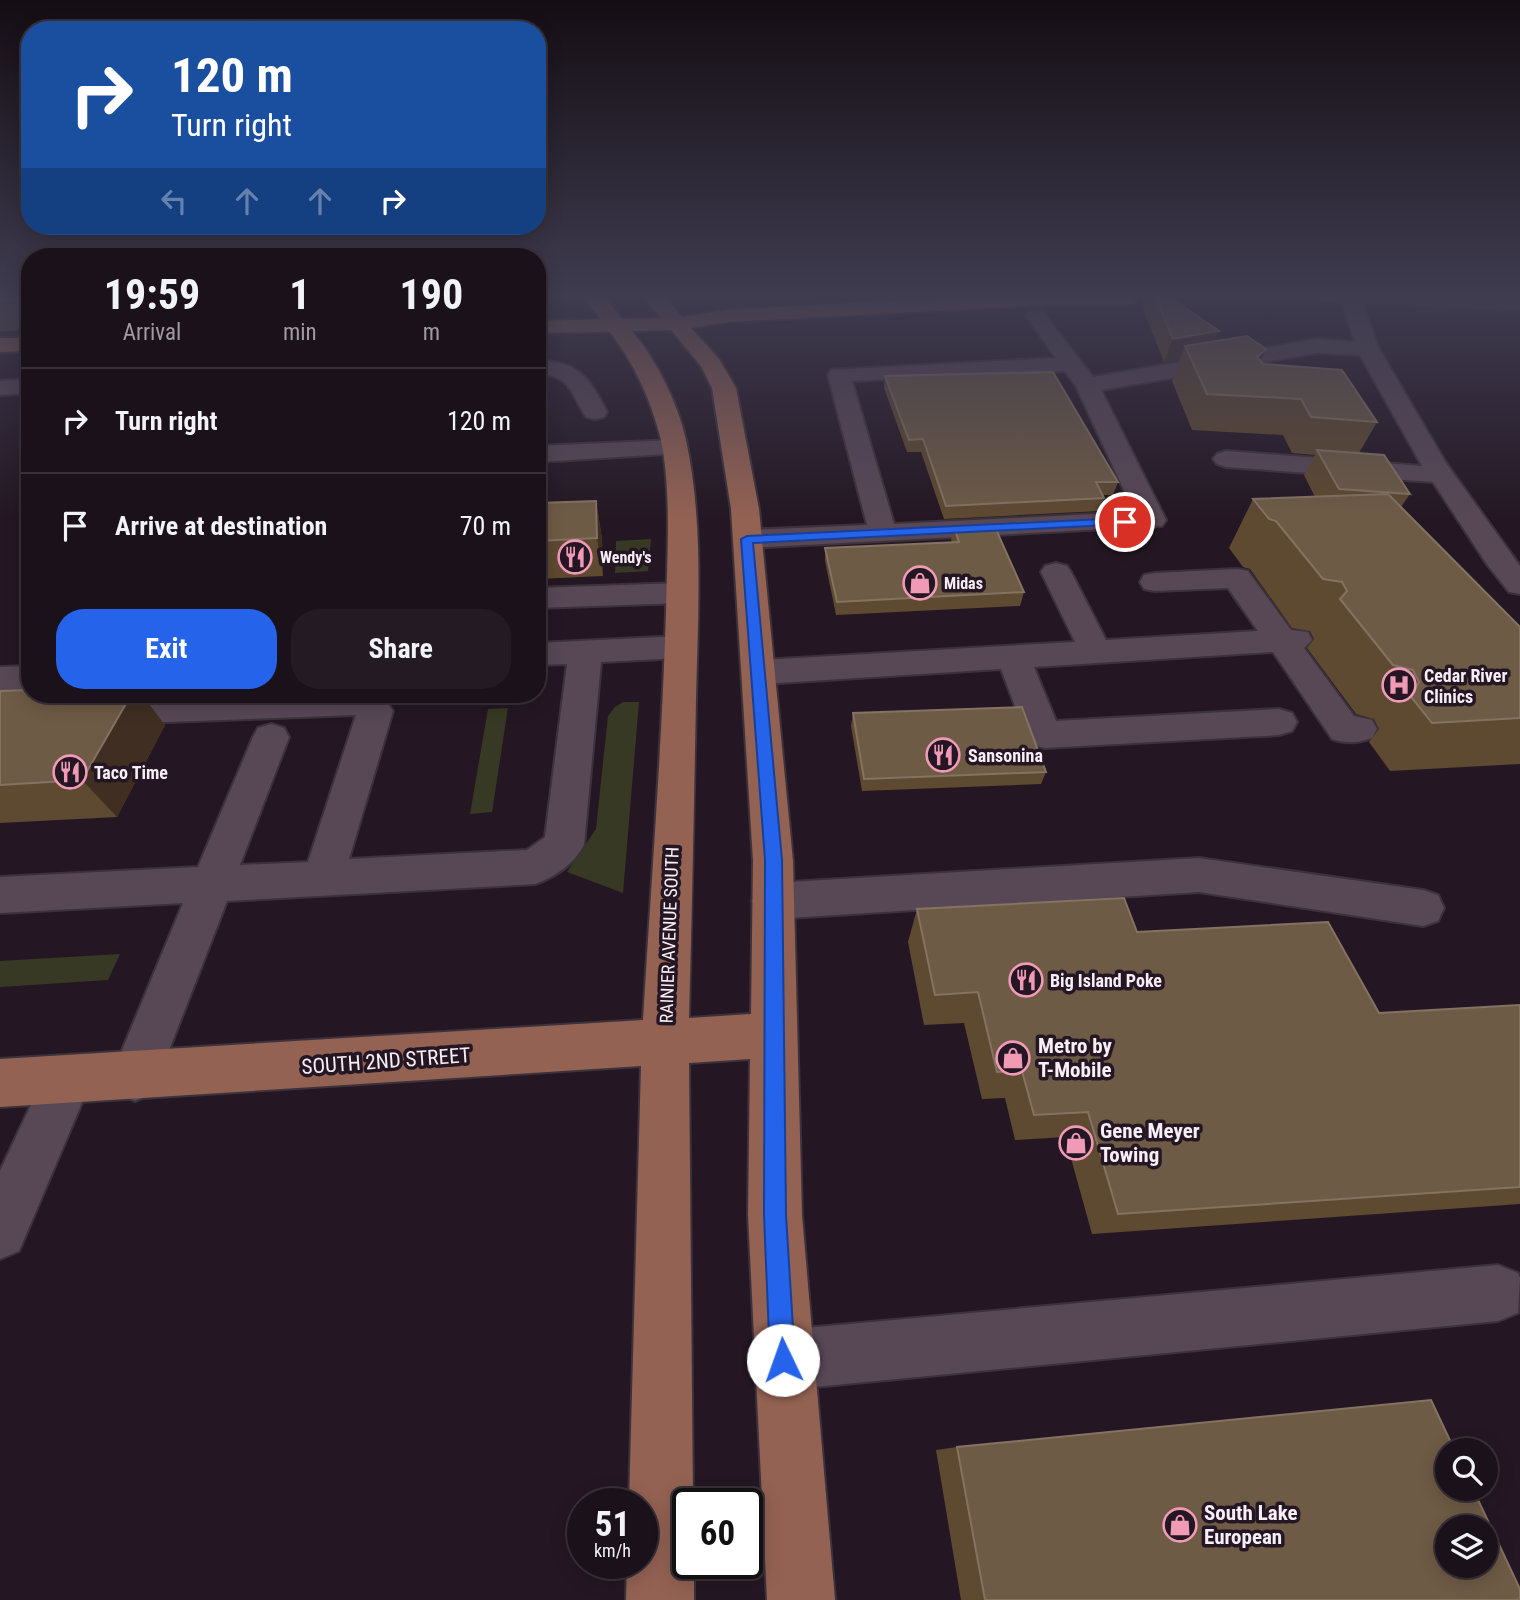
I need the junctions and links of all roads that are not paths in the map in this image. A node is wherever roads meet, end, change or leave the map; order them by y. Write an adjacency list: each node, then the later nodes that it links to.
1 (547, 369): 10 (street)
2 (646, 369): 11 (main road, RAINIER AVENUE SOUTH)
3 (714, 369): 16 (main road)
4 (1076, 369): 7 (street)
5 (1132, 369): 7 (street)
6 (1375, 369): 14 (street)
7 (1080, 375): 15 (street); 15 (street)
8 (21, 387): 9 (street)
9 (0, 388)
10 (595, 412)
11 (674, 448): 12 (street); 21 (main road, RAINIER AVENUE SOUTH)
12 (546, 454)
13 (1226, 459): 14 (street)
14 (1441, 475): 20 (street)
15 (883, 533): 16 (street)
16 (747, 539): 29 (main road)
17 (1056, 572): 26 (street)
18 (1155, 582): 23 (street)
19 (546, 584): 21 (street)
20 (1520, 585)
21 (680, 588): 22 (street); 24 (main road, RAINIER AVENUE SOUTH)
22 (546, 597)
23 (1289, 641): 26 (street); 34 (street)
24 (681, 647): 25 (street); 42 (main road, RAINIER AVENUE SOUTH)
25 (585, 651): 27 (street); 36 (street)
26 (1096, 652): 28 (street)
27 (546, 653)
28 (1013, 657): 29 (street); 32 (street)
29 (760, 673): 39 (main road)
30 (314, 703): 33 (street)
31 (365, 703): 36 (street)
32 (1279, 722)
33 (0, 725)
34 (1359, 729)
35 (271, 737): 37 (street)
36 (323, 878): 37 (street)
37 (211, 885): 38 (street); 43 (street)
38 (0, 895)
39 (773, 901): 40 (street); 41 (main road)
40 (1423, 908)
41 (773, 1035): 42 (main road, SOUTH 2ND STREET); 48 (main road)
42 (665, 1043): 43 (main road, SOUTH 2ND STREET); 49 (main road, RAINIER AVENUE SOUTH)
43 (135, 1077): 44 (main road, SOUTH 2ND STREET)
44 (68, 1079): 45 (main road, SOUTH 2ND STREET); 46 (street)
45 (0, 1083)
46 (0, 1232)
47 (1498, 1293): 48 (street)
48 (783, 1360): 50 (main road)
49 (660, 1600)
50 (801, 1600)

